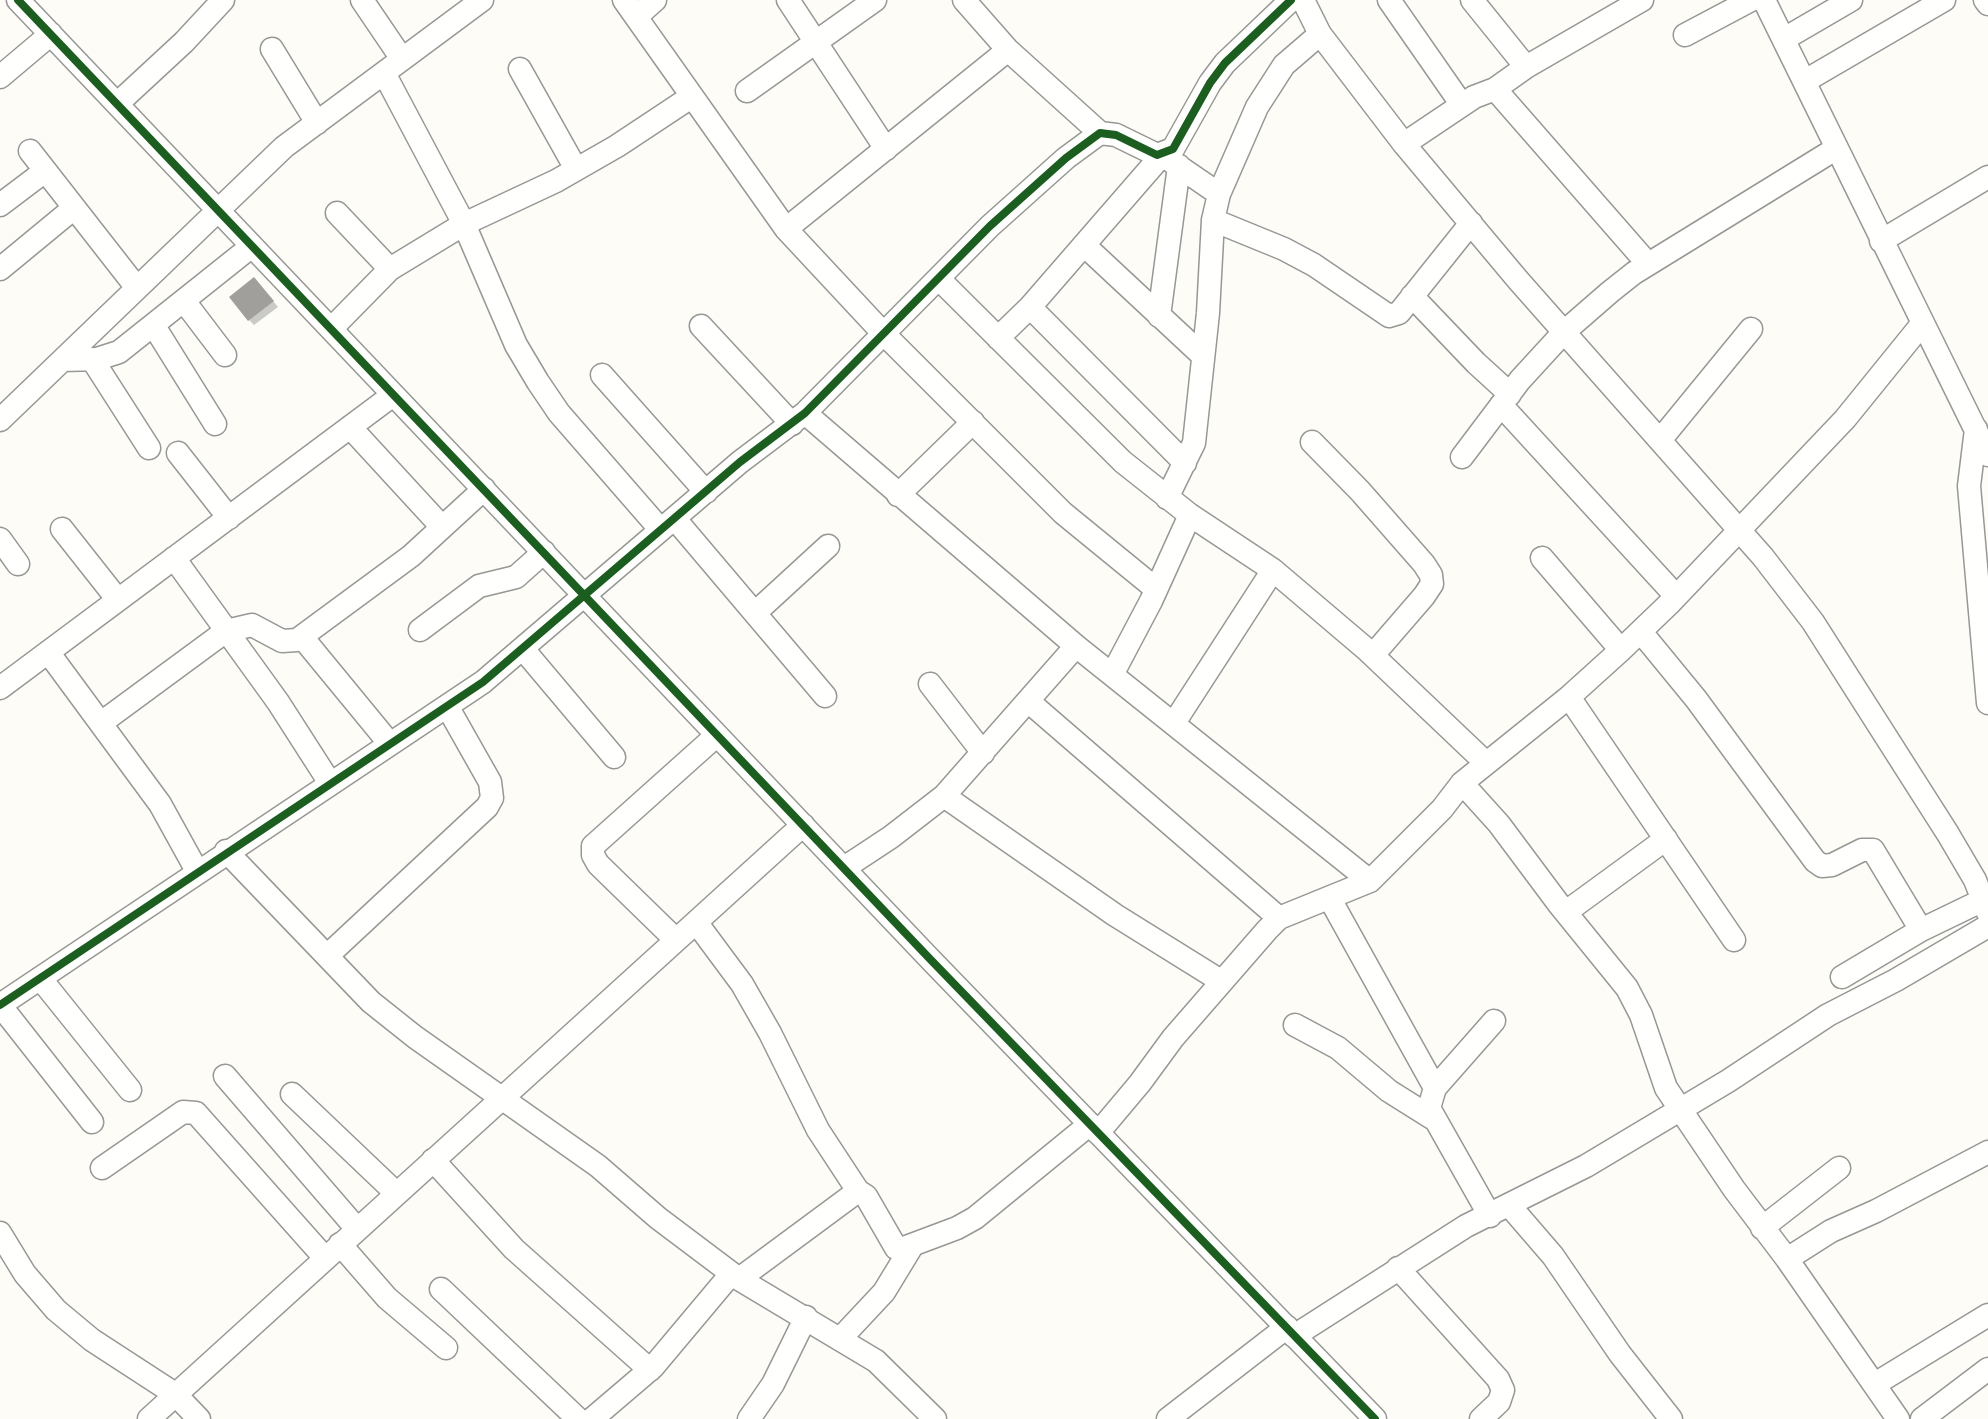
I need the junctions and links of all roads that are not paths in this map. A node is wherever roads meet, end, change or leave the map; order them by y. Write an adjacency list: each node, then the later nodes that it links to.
1 (18, 0): 21 (street)
2 (223, 0): 37 (street)
3 (363, 0): 28 (street)
4 (482, 0): 28 (street)
5 (655, 0): 20 (street)
6 (788, 0): 25 (street)
7 (875, 0): 25 (street)
8 (964, 0): 27 (street)
9 (1291, 0): 45 (street)
10 (1303, 0): 22 (street)
11 (1389, 0): 38 (street)
12 (1472, 0): 29 (street)
13 (1642, 0): 29 (street)
14 (1751, 0): 23 (street)
15 (1764, 0): 24 (street)
16 (1851, 0): 24 (street)
17 (1944, 0): 33 (street)
18 (1985, 0): 19 (street)
19 (1988, 4)
20 (630, 8): 36 (street)
21 (51, 34): 32 (street); 37 (street)
22 (1320, 34): 41 (street); 49 (street)
23 (1685, 35)
24 (1784, 39): 33 (street)
25 (817, 42): 35 (street); 43 (street)
26 (272, 49): 39 (street)
27 (1008, 50): 40 (street); 43 (street)
28 (402, 59): 31 (street)
29 (1526, 67): 34 (street)
30 (520, 69): 46 (street)
31 (384, 73): 39 (street); 56 (street)
32 (0, 76)
33 (1805, 81): 42 (street)
34 (1494, 89): 38 (street); 61 (street)
35 (747, 91)
36 (691, 97): 46 (street); 57 (street)
37 (117, 104): 52 (street)
38 (1462, 105): 41 (street)
39 (317, 123): 52 (street)
40 (1100, 133): 45 (street); 64 (street)
41 (1404, 144): 55 (street)
42 (1837, 148): 58 (street); 61 (street)
43 (885, 149): 57 (street)
44 (30, 151): 47 (street)
45 (1171, 161): 49 (street); 59 (street); 69 (street)
46 (576, 169): 56 (street)
47 (45, 171): 50 (street); 51 (street)
48 (1988, 177): 58 (street)
49 (1219, 194): 54 (street)
50 (0, 205)
51 (74, 208): 62 (street); 65 (street)
52 (218, 210): 60 (street); 65 (street)
53 (337, 213): 63 (street)
54 (1213, 220): 66 (street); 79 (street)
55 (1471, 223): 66 (street); 75 (street)
56 (464, 224): 63 (street); 104 (street)
57 (786, 229): 76 (street)
58 (1881, 240): 70 (street)
59 (1084, 245): 68 (street); 69 (street)
60 (252, 246): 67 (street); 73 (street)
61 (1648, 264): 75 (street)
62 (0, 269)
63 (390, 269): 73 (street)
64 (939, 279): 76 (street); 77 (street)
65 (137, 288): 81 (street)
66 (1412, 296): 84 (street)
67 (184, 301): 71 (street); 78 (street)
68 (1030, 308): 77 (street); 97 (street)
69 (1159, 316): 79 (street)
70 (1922, 324): 89 (street); 107 (street)
71 (154, 326): 80 (street); 88 (street)
72 (701, 326): 85 (street)
73 (331, 329): 83 (street)
74 (1751, 329): 91 (street)
75 (1564, 332): 84 (street); 91 (street)
76 (883, 333): 85 (street); 87 (street)
77 (998, 338): 101 (street)
78 (225, 355)
79 (1202, 355): 97 (street)
80 (92, 359): 81 (street); 93 (street)
81 (63, 360): 86 (street)
82 (602, 375): 99 (street)
83 (393, 395): 90 (street); 98 (street)
84 (1505, 400): 96 (street); 117 (street)
85 (798, 418): 99 (street); 100 (street)
86 (0, 420)
87 (973, 422): 100 (street); 115 (street)
88 (215, 424)
89 (1982, 426): 95 (street); 135 (street)
90 (351, 427): 103 (street); 105 (street)
91 (1661, 439): 107 (street)
92 (1312, 442): 128 (street)
93 (149, 448)
94 (178, 453): 103 (street)
95 (1988, 455)
96 (1462, 457)
97 (1185, 463): 101 (street)
98 (484, 489): 105 (street); 110 (street)
99 (706, 492): 104 (street)
100 (898, 495): 124 (street)
101 (1167, 498): 102 (street)
102 (1190, 515): 114 (street); 115 (street)
103 (229, 518): 111 (street)
104 (668, 524): 116 (street); 119 (street)
105 (442, 527): 123 (street)
106 (62, 529): 118 (street)
107 (1739, 531): 117 (street); 154 (street)
108 (0, 539): 113 (street)
109 (828, 546): 119 (street)
110 (544, 552): 116 (street); 120 (street)
111 (174, 558): 118 (street); 121 (street)
112 (1542, 558): 126 (street)
113 (18, 564)
114 (1273, 570): 128 (street); 138 (street)
115 (1156, 589): 129 (street)
116 (584, 595): 125 (street); 139 (street)
117 (1676, 596): 122 (street)
118 (118, 600): 127 (street)
119 (755, 613): 132 (street)
120 (420, 630)
121 (226, 631): 123 (street); 137 (street); 144 (street)
122 (1641, 632): 126 (street); 159 (street)
123 (302, 637): 140 (street)
124 (1076, 646): 129 (street); 134 (street)
125 (523, 649): 136 (street); 142 (street)
126 (1621, 650): 133 (street)
127 (48, 652): 131 (street); 137 (street)
128 (1373, 655): 143 (street)
129 (1113, 673): 138 (street)
130 (930, 684): 141 (street)
131 (1, 685)
132 (825, 696)
133 (1569, 697): 143 (street); 148 (street)
134 (1028, 701): 141 (street); 156 (street)
135 (1988, 703)
136 (447, 706): 140 (street); 162 (street)
137 (101, 723): 151 (street)
138 (1174, 723): 152 (street)
139 (717, 735): 147 (street); 160 (street)
140 (390, 744): 144 (street)
141 (983, 753): 146 (street)
142 (614, 757)
143 (1486, 763): 145 (street)
144 (330, 783): 149 (street)
145 (1462, 783): 152 (street); 155 (street)
146 (944, 796): 150 (street); 165 (street)
147 (802, 825): 150 (street); 157 (street)
148 (1666, 838): 155 (street); 161 (street)
149 (226, 851): 151 (street); 162 (street)
150 (844, 868): 177 (street)
151 (197, 871): 164 (street)
152 (1370, 881): 153 (street)
153 (1330, 899): 156 (street); 170 (street)
154 (1985, 907): 159 (street)
155 (1566, 912): 174 (street)
156 (1279, 918): 165 (street)
157 (696, 922): 160 (street); 182 (street)
158 (1988, 926): 174 (street)
159 (1921, 930): 163 (street)
160 (676, 940): 173 (street)
161 (1734, 940)
162 (327, 956): 173 (street)
163 (1842, 977)
164 (40, 978): 166 (street); 171 (street)
165 (1221, 981): 177 (street)
166 (0, 1005): 176 (street)
167 (1494, 1021): 170 (street)
168 (1295, 1025): 175 (street)
169 (225, 1076): 187 (street)
170 (1435, 1088): 175 (street)
171 (130, 1090)
172 (292, 1094): 183 (street)
173 (501, 1099): 179 (street); 191 (street)
174 (1680, 1108): 184 (street); 185 (street)
175 (1432, 1118): 184 (street)
176 (92, 1122)
177 (1094, 1129): 188 (street); 195 (street)
178 (1988, 1152): 189 (street)
179 (432, 1160): 183 (street); 199 (street)
180 (102, 1168): 187 (street)
181 (1839, 1168): 185 (street)
182 (858, 1191): 188 (street); 191 (street)
183 (396, 1193): 187 (street)
184 (1499, 1211): 190 (street); 211 (street)
185 (1762, 1228): 189 (street)
186 (0, 1233): 201 (street)
187 (341, 1244): 197 (street); 201 (street)
188 (912, 1246): 196 (street)
189 (1787, 1259): 200 (street)
190 (1398, 1268): 195 (street); 210 (street)
191 (735, 1276): 194 (street); 199 (street)
192 (441, 1288): 204 (street)
193 (1988, 1315): 200 (street)
194 (806, 1317): 196 (street); 206 (street)
195 (1291, 1331): 208 (street); 209 (street)
196 (840, 1339): 207 (street)
197 (446, 1348)
198 (1988, 1369): 213 (street)
199 (650, 1370): 205 (street)
200 (1875, 1384): 212 (street)
201 (175, 1394): 202 (street); 203 (street)
202 (148, 1419)
203 (199, 1419)
204 (578, 1419)
205 (592, 1419)
206 (749, 1419)
207 (935, 1419)
208 (1168, 1419)
209 (1375, 1419)
210 (1481, 1419)
211 (1671, 1419)
212 (1898, 1419)
213 (1922, 1419)

